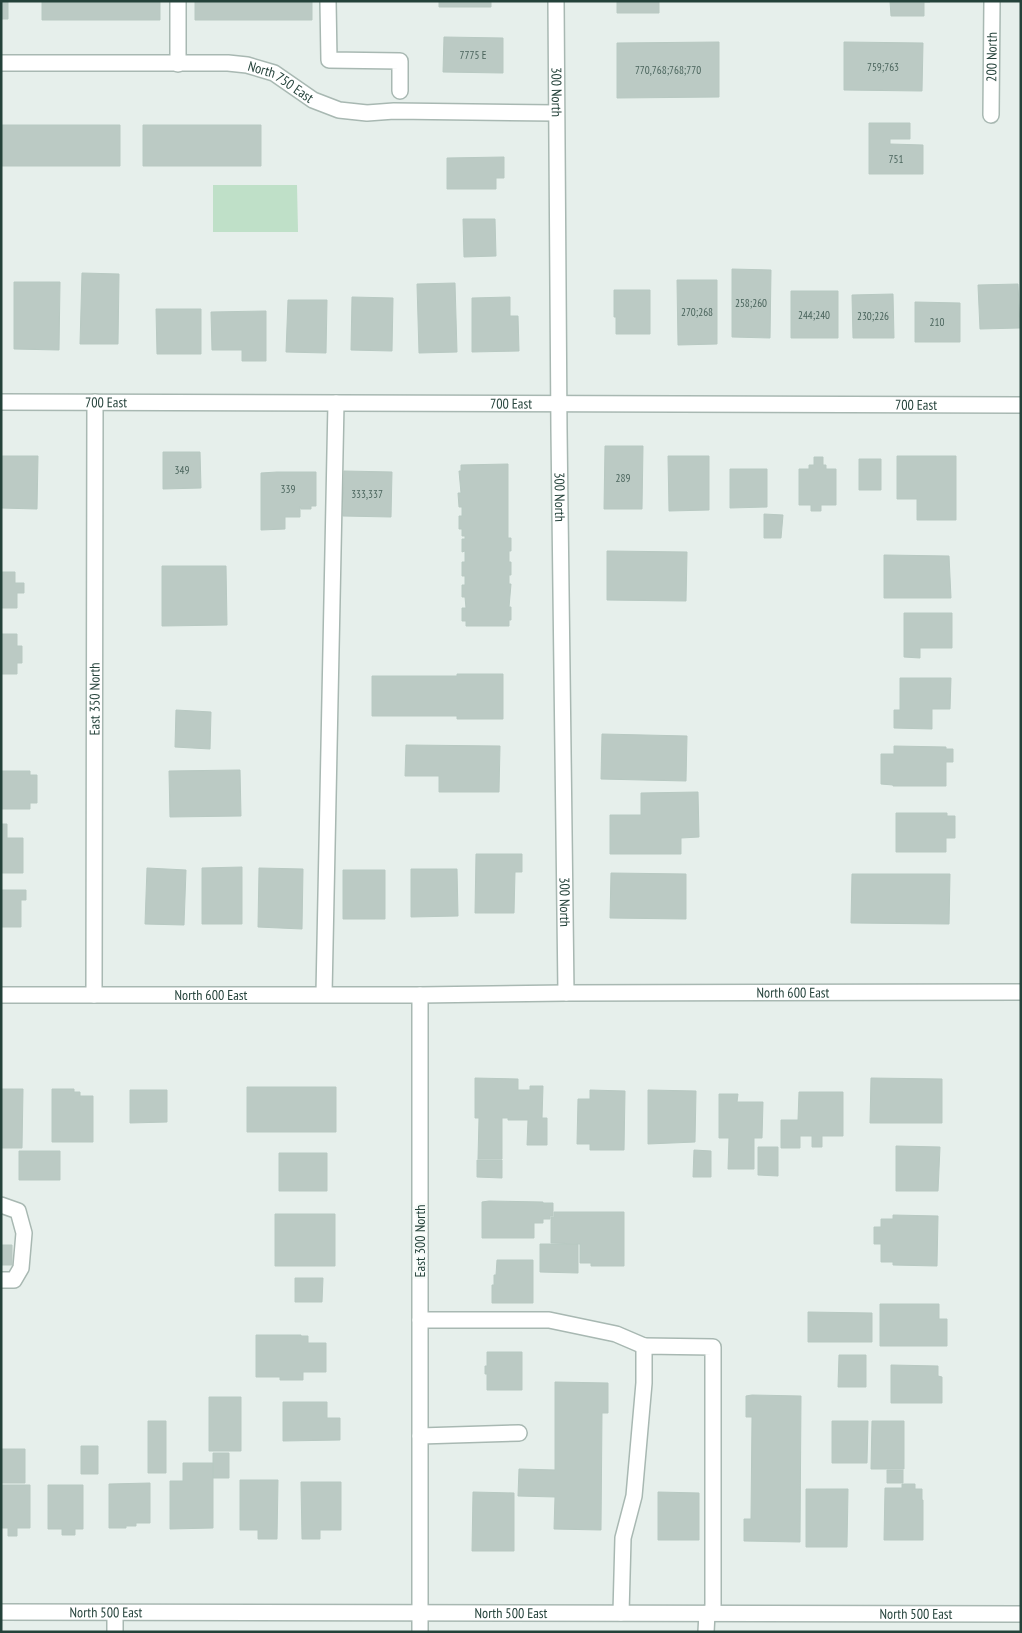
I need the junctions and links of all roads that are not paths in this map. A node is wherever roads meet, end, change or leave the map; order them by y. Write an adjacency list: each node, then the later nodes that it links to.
1 (178, 1): 6 (street)
2 (328, 1): 7 (street)
3 (556, 1): 8 (street, 300 North)
4 (992, 1): 9 (street, 200 North)
5 (1, 63): 6 (street, North 750 East)
6 (178, 64): 8 (street, North 750 East)
7 (400, 91)
8 (556, 114): 13 (street, 300 North)
9 (990, 114)
10 (1, 402): 11 (street, 700 East)
11 (95, 402): 12 (street, 700 East); 17 (street, East 350 North)
12 (336, 403): 13 (street, 700 East); 18 (street)
13 (559, 404): 14 (street, 700 East); 16 (street, 300 North)
14 (1021, 406)
15 (1021, 992): 16 (street, North 600 East)
16 (566, 993): 20 (street)
17 (94, 994): 18 (street, North 600 East); 19 (street, North 600 East)
18 (324, 994): 20 (street, North 600 East)
19 (1, 995)
20 (420, 995): 23 (street, East 300 North)
21 (1, 1205): 22 (street)
22 (1, 1280)
23 (420, 1320): 24 (street); 26 (street, East 300 North)
24 (644, 1346): 30 (street); 31 (street)
25 (519, 1433): 26 (street)
26 (420, 1436): 29 (street, East 300 North)
27 (1, 1612): 28 (street, North 500 East)
28 (115, 1613): 29 (street, North 500 East); 33 (street)
29 (420, 1613): 30 (street, North 500 East); 34 (street, East 300 North)
30 (621, 1614): 31 (street, North 500 East)
31 (710, 1614): 32 (street, North 500 East); 35 (street)
32 (1021, 1614)
33 (115, 1632)
34 (420, 1632)
35 (706, 1632)

